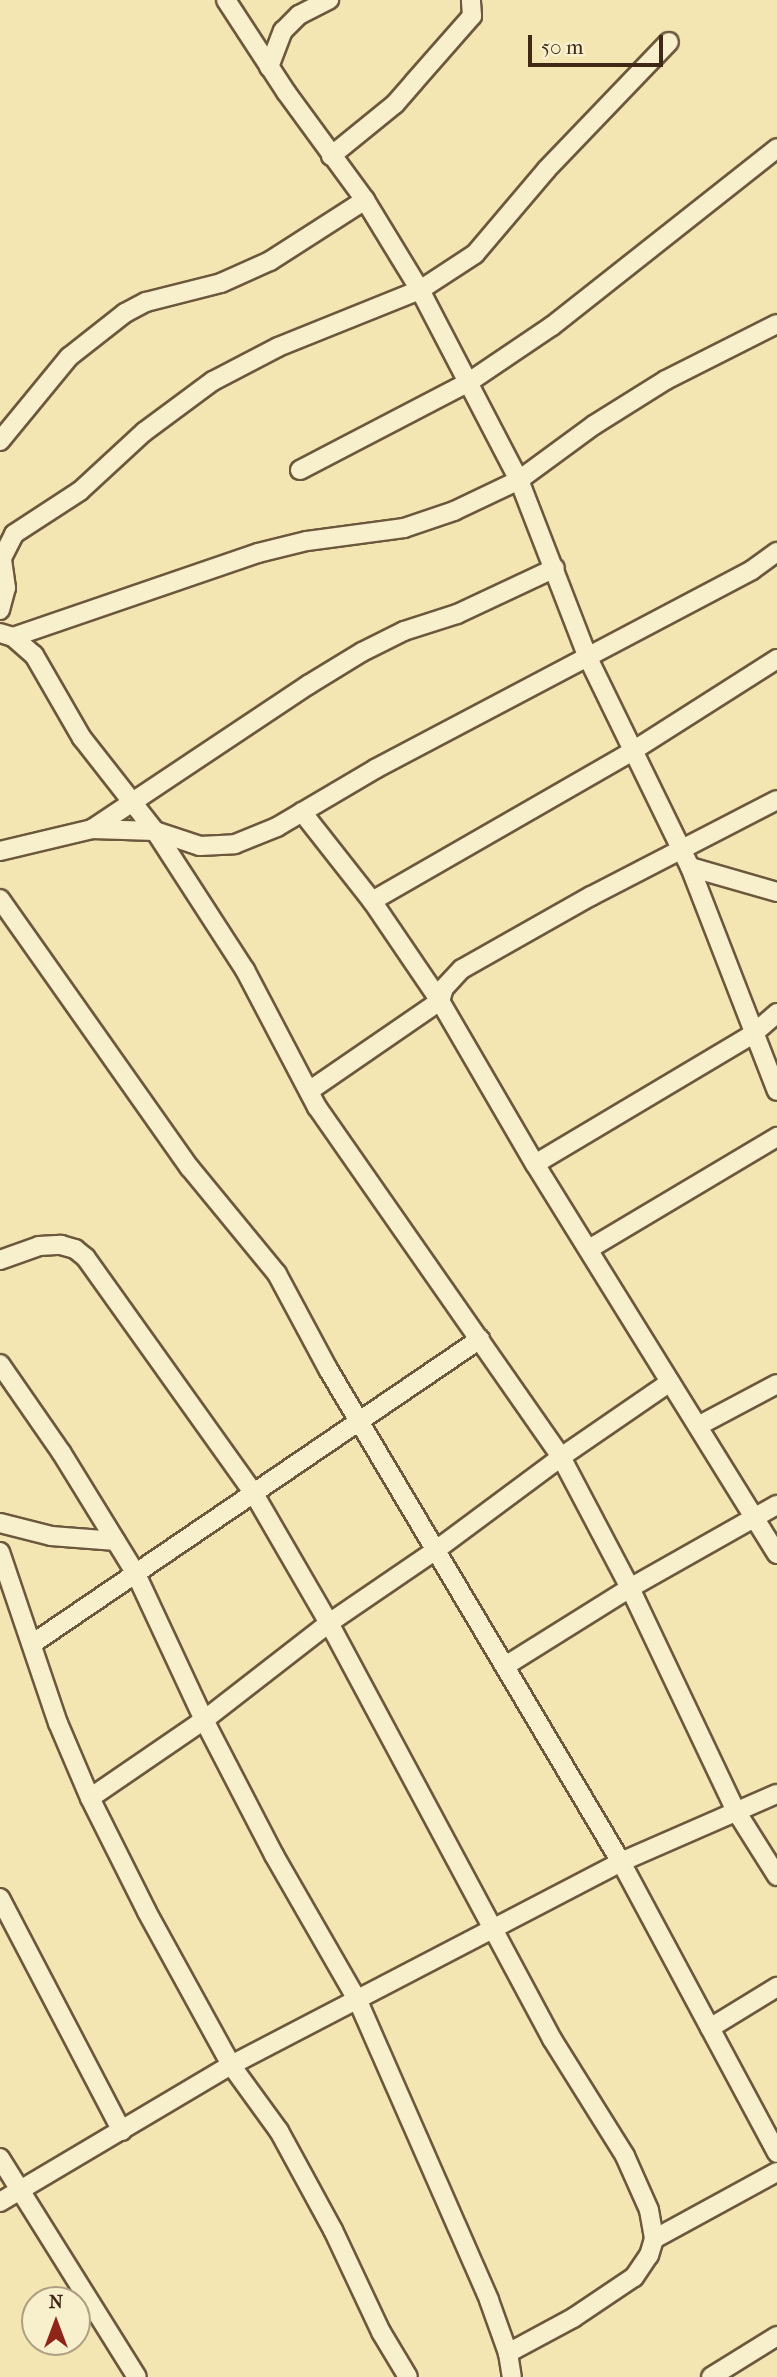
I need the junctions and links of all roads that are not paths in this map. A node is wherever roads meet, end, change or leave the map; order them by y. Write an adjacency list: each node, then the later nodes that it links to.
1 (226, 0): 5 (street)
2 (329, 0): 5 (street)
3 (471, 0): 7 (street)
4 (669, 42): 9 (street)
5 (269, 68): 7 (street)
6 (777, 148): 11 (street)
7 (331, 156): 8 (street)
8 (365, 200): 9 (street); 12 (street)
9 (420, 290): 11 (street); 15 (street)
10 (777, 324): 14 (street)
11 (469, 382): 13 (street); 14 (street)
12 (0, 440)
13 (300, 470)
14 (519, 480): 17 (street); 19 (street)
15 (3, 541): 18 (street)
16 (777, 552): 20 (street)
17 (555, 568): 20 (street); 24 (street)
18 (0, 610)
19 (6, 635): 24 (street)
20 (588, 658): 22 (street); 25 (street)
21 (777, 659): 22 (street)
22 (631, 752): 28 (street); 33 (street)
23 (777, 800): 28 (street)
24 (131, 803): 26 (street); 27 (street)
25 (302, 812): 27 (street); 33 (street)
26 (92, 829): 27 (street); 29 (street)
27 (155, 831): 38 (street)
28 (681, 849): 30 (street); 34 (street)
29 (0, 851)
30 (690, 867): 31 (street); 36 (street)
31 (777, 892)
32 (0, 900): 47 (street)
33 (372, 901): 34 (street)
34 (440, 1001): 38 (street); 40 (street)
35 (777, 1013): 36 (street)
36 (753, 1034): 37 (street); 40 (street)
37 (777, 1090)
38 (309, 1091): 43 (street)
39 (777, 1137): 41 (street)
40 (536, 1164): 41 (street)
41 (589, 1249): 45 (street)
42 (0, 1260): 50 (street)
43 (480, 1339): 47 (street); 49 (street)
44 (0, 1364): 54 (street)
45 (670, 1382): 48 (street); 49 (street)
46 (777, 1384): 48 (street)
47 (359, 1420): 50 (street); 55 (street)
48 (698, 1426): 52 (street)
49 (561, 1457): 55 (street); 59 (street)
50 (253, 1492): 58 (street); 60 (street)
51 (777, 1505): 52 (street)
52 (755, 1518): 57 (street); 59 (street)
53 (0, 1523): 54 (street)
54 (116, 1541): 58 (street)
55 (436, 1550): 60 (street); 62 (street)
56 (0, 1552): 61 (street)
57 (777, 1554)
58 (136, 1574): 61 (street); 63 (street)
59 (630, 1588): 62 (street); 66 (street)
60 (329, 1623): 63 (street); 70 (street)
61 (32, 1644): 65 (street)
62 (505, 1666): 67 (street)
63 (204, 1720): 65 (street); 72 (street)
64 (777, 1794): 66 (street)
65 (90, 1798): 74 (street)
66 (736, 1811): 67 (street); 68 (street)
67 (621, 1862): 70 (street); 73 (street)
68 (777, 1876)
69 (0, 1898): 75 (street)
70 (496, 1928): 72 (street); 81 (street)
71 (777, 1987): 73 (street)
72 (358, 2001): 74 (street); 83 (street)
73 (710, 2028): 76 (street)
74 (231, 2064): 75 (street); 85 (street)
75 (122, 2131): 79 (street)
76 (776, 2147)
77 (0, 2158): 79 (street)
78 (777, 2172): 81 (street)
79 (20, 2187): 80 (street); 84 (street)
80 (0, 2202)
81 (654, 2239): 83 (street)
82 (777, 2336): 87 (street)
83 (508, 2353): 86 (street)
84 (137, 2377)
85 (408, 2377)
86 (512, 2377)
87 (711, 2377)

